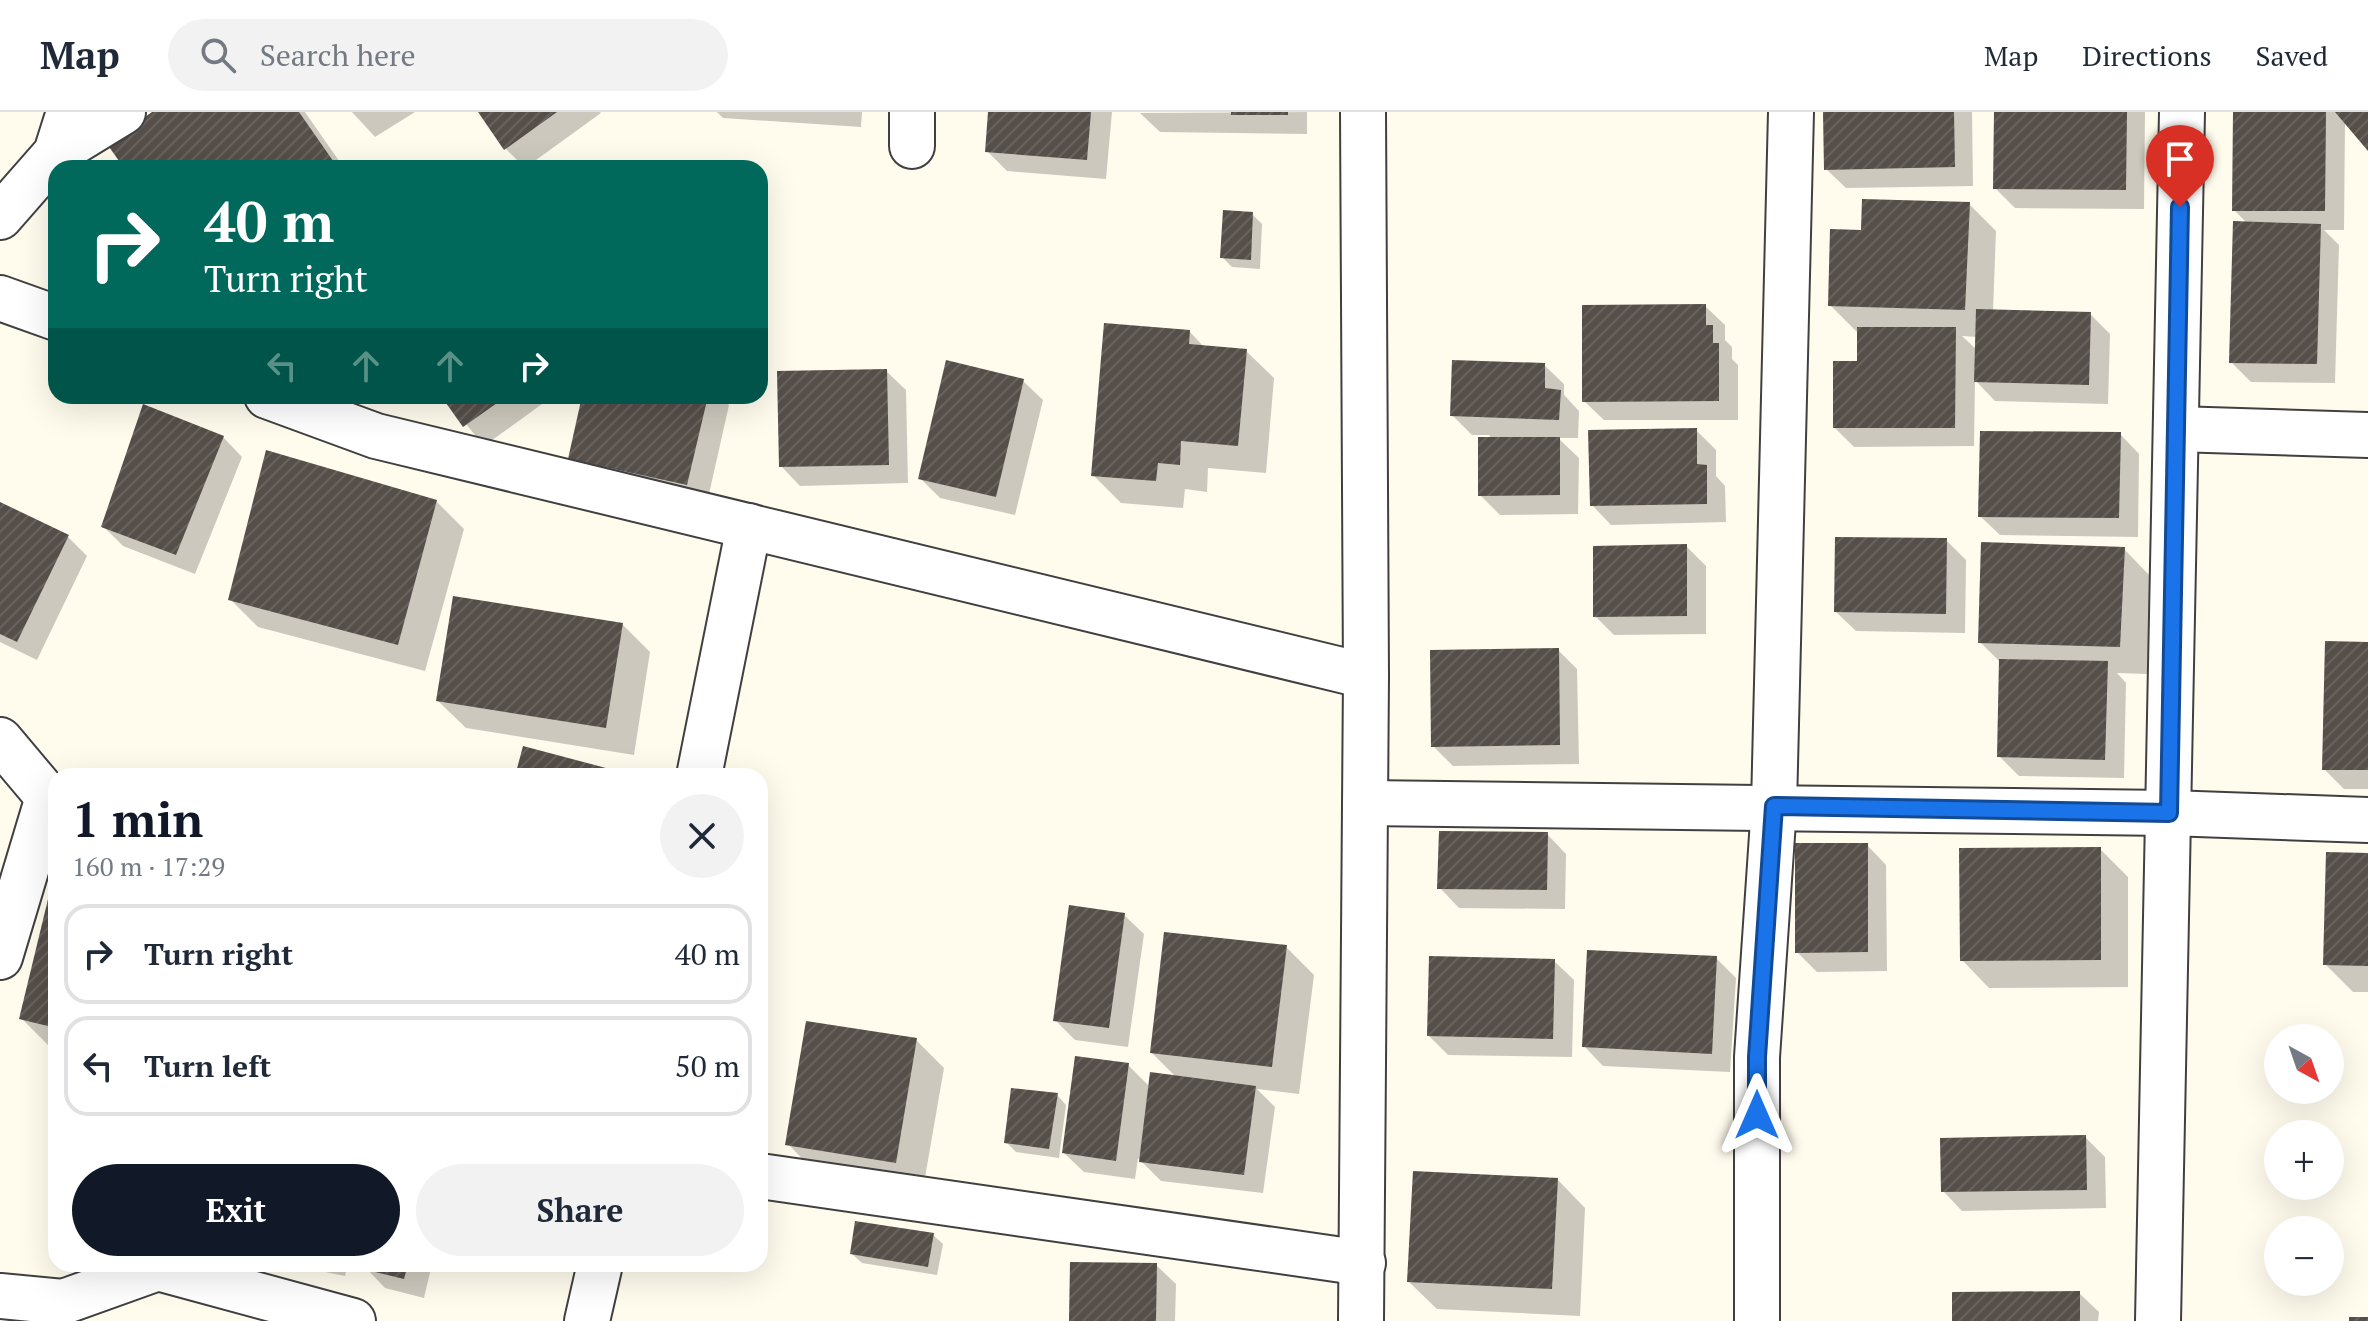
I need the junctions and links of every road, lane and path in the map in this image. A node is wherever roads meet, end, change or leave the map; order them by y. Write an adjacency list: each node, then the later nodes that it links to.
1 (69, 112): 6 (street)
2 (123, 112): 6 (street)
3 (1363, 112): 16 (street)
4 (1791, 112): 20 (street)
5 (2182, 112): 13 (street)
6 (56, 153): 7 (street)
7 (50, 160)
8 (48, 162): 9 (street)
9 (0, 217)
10 (0, 298): 11 (street)
11 (48, 315)
12 (289, 404): 15 (street)
13 (2176, 429): 14 (street); 21 (street)
14 (2368, 435)
15 (749, 526): 16 (street); 18 (street)
16 (1366, 676): 19 (street)
17 (0, 740): 23 (street)
18 (701, 768)
19 (1365, 803): 20 (street); 26 (street)
20 (1774, 806): 21 (street); 34 (street)
21 (2169, 813): 22 (street); 35 (street)
22 (2368, 820)
23 (43, 858): 24 (street)
24 (0, 957)
25 (768, 1177): 26 (street)
26 (1363, 1263): 33 (street)
27 (147, 1272): 30 (street)
28 (173, 1272): 31 (street)
29 (598, 1272): 32 (street)
30 (0, 1296)
31 (353, 1321)
32 (587, 1321)
33 (1361, 1321)
34 (1757, 1321)
35 (2158, 1321)

